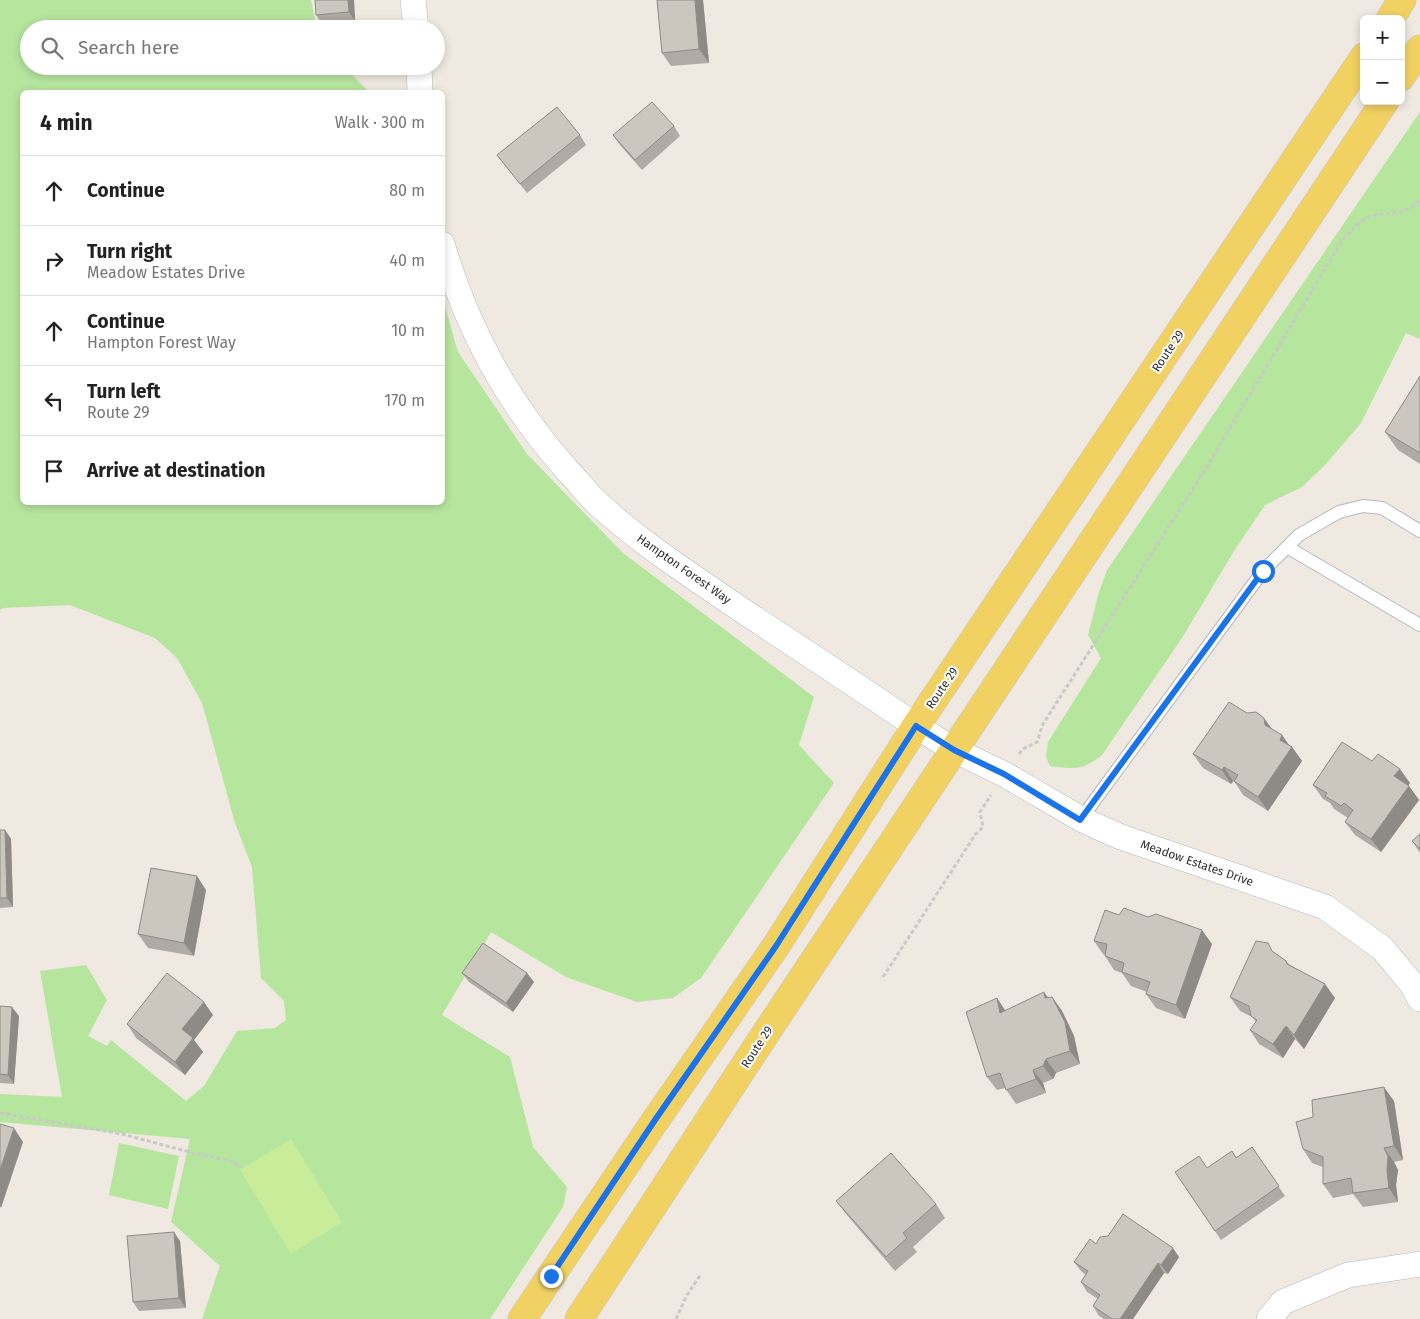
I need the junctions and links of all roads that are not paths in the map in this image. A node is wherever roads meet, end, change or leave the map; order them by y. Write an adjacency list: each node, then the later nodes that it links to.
1 (413, 0): 4 (street)
2 (1402, 0): 3 (main road)
3 (1393, 15)
4 (415, 20)
5 (1420, 49): 7 (main road)
6 (1362, 60): 15 (main road, Route 29)
7 (1405, 72)
8 (419, 75): 9 (street)
9 (420, 90)
10 (1382, 105): 16 (main road, Route 29)
11 (445, 254): 15 (street, Hampton Forest Way)
12 (1420, 531): 13 (lane)
13 (1287, 547): 14 (lane); 17 (lane)
14 (1420, 625)
15 (916, 726): 16 (street, Hampton Forest Way); 20 (main road, Route 29)
16 (954, 750): 17 (street, Meadow Estates Drive); 21 (main road, Route 29)
17 (1080, 820): 18 (street, Meadow Estates Drive)
18 (1420, 999)
19 (1420, 1264): 22 (street)
20 (522, 1319)
21 (579, 1319)
22 (1269, 1319)

